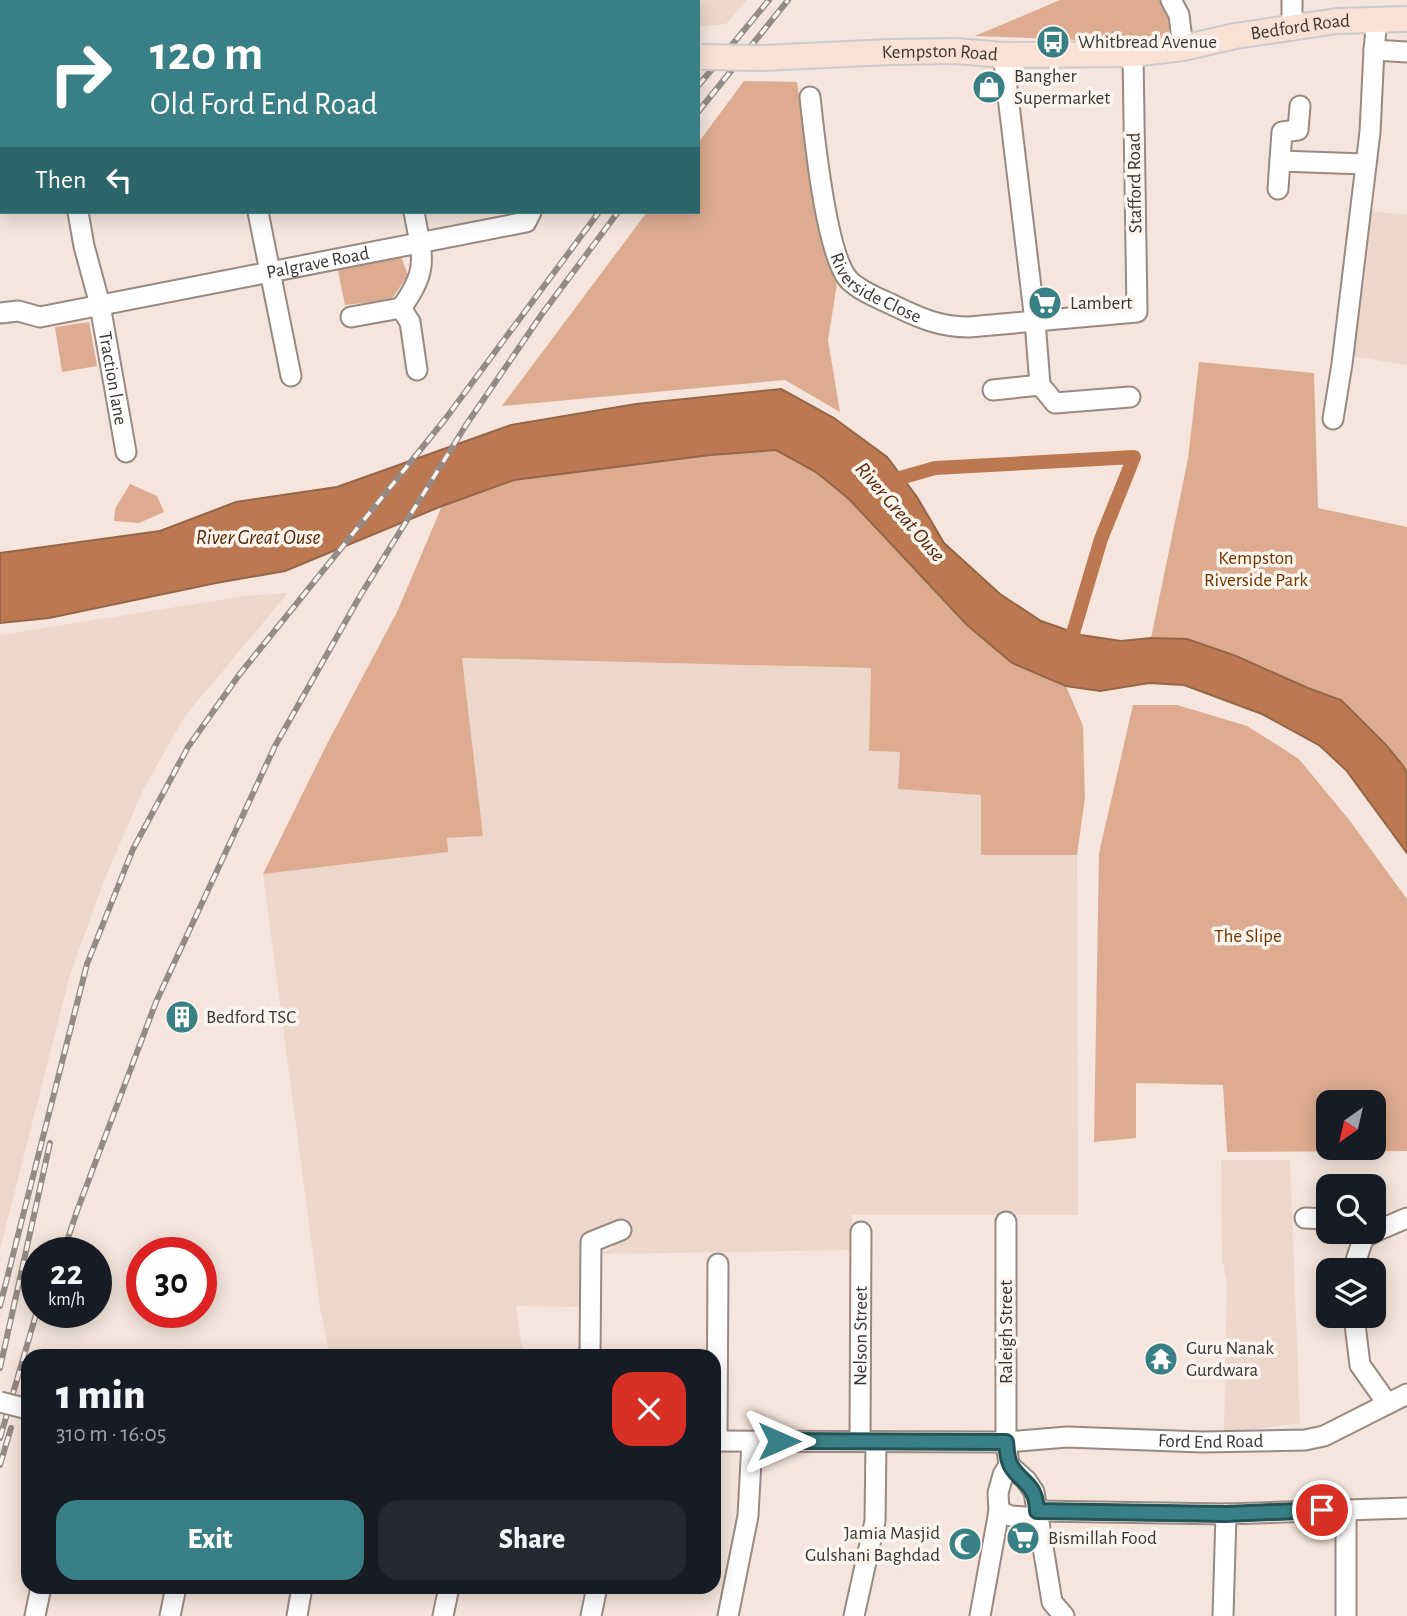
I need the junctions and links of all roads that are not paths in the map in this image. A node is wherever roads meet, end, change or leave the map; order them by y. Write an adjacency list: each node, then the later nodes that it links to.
1 (1171, 0): 6 (street)
2 (1292, 0): 5 (street)
3 (1377, 19): 4 (main road, Bedford Road); 5 (main road, Bedford Road); 7 (street, Bedford Road)
4 (1407, 19)
5 (1292, 26): 6 (main road, Bedford Road)
6 (1184, 48): 9 (main road, Kempston Road)
7 (1374, 50): 8 (street); 15 (street, Bedford Road)
8 (1407, 52)
9 (1133, 54): 10 (main road, Kempston Road); 25 (street, Stafford Road)
10 (1003, 55): 11 (main road, Kempston Road, bridge); 28 (street)
11 (700, 57)
12 (810, 97): 28 (street, Riverside Close)
13 (1300, 106): 14 (street)
14 (1280, 161): 15 (street); 16 (street)
15 (1365, 164): 34 (street, Bedford Road)
16 (1278, 188)
17 (78, 214): 23 (street)
18 (258, 214): 22 (street)
19 (414, 214): 21 (street)
20 (530, 214): 21 (street, Palgrave Road)
21 (419, 244): 22 (street, Palgrave Road); 24 (street)
22 (269, 272): 23 (street, Palgrave Road); 30 (street)
23 (100, 305): 26 (street, Palgrave Road); 35 (street, Traction lane)
24 (401, 308): 27 (street); 29 (street)
25 (1137, 312): 28 (street, Riverside Close)
26 (0, 313)
27 (351, 317)
28 (1035, 321): 31 (street)
29 (417, 370)
30 (291, 376)
31 (1040, 385): 32 (street); 33 (street)
32 (993, 390)
33 (1130, 397)
34 (1333, 419)
35 (126, 452)
36 (1305, 1218): 37 (street)
37 (1316, 1218)
38 (1407, 1218): 40 (street)
39 (1006, 1222): 54 (street, Raleigh Street)
40 (1386, 1226)
41 (621, 1230): 45 (street)
42 (861, 1232): 53 (street, Nelson Street)
43 (718, 1264): 46 (street)
44 (1355, 1328): 49 (street)
45 (590, 1349)
46 (717, 1349)
47 (1407, 1394): 49 (street, Ford End Road)
48 (0, 1402): 50 (street, bridge)
49 (1387, 1403): 54 (street, Ford End Road)
50 (21, 1407)
51 (721, 1441): 52 (street, Ford End Road)
52 (752, 1441): 53 (street, Ford End Road); 71 (street)
53 (868, 1441): 54 (street, Ford End Road); 72 (street, Nelson Street)
54 (1006, 1442): 55 (street)
55 (1009, 1465): 58 (street); 60 (street)
56 (1407, 1508): 57 (street)
57 (1346, 1509): 59 (street); 76 (street)
58 (999, 1511): 60 (street); 73 (street)
59 (1226, 1514): 60 (street); 75 (street)
60 (1037, 1515): 74 (street)
61 (40, 1594): 66 (street)
62 (175, 1594): 67 (street)
63 (301, 1594): 68 (street)
64 (448, 1594): 69 (street)
65 (596, 1594): 70 (street)
66 (35, 1616)
67 (170, 1616)
68 (297, 1616)
69 (443, 1616)
70 (591, 1616)
71 (728, 1616)
72 (854, 1616)
73 (980, 1616)
74 (1064, 1616)
75 (1223, 1616)
76 (1346, 1616)

